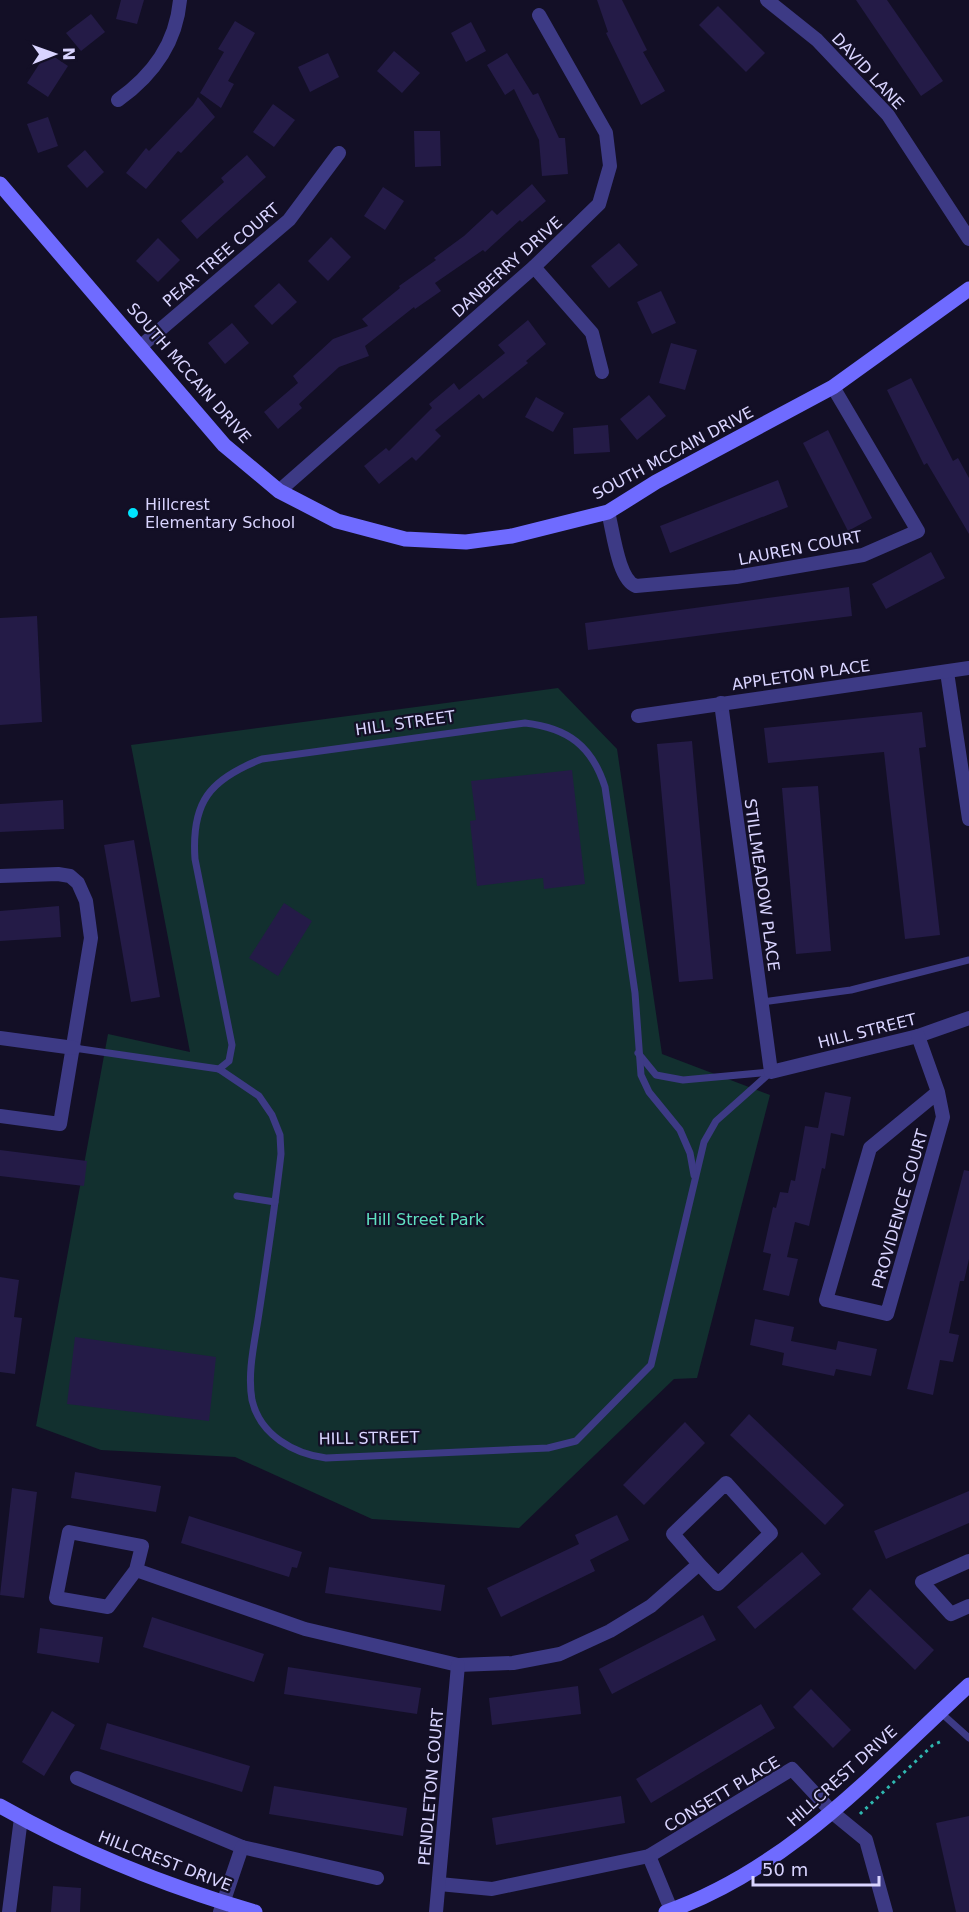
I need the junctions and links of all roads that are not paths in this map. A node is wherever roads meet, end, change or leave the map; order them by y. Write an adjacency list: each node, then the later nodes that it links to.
1 (180, 0): 4 (street)
2 (767, 0): 7 (street, DAVID LANE)
3 (539, 15): 8 (street, DANBERRY DRIVE)
4 (118, 100)
5 (339, 153): 10 (street, PEAR TREE COURT)
6 (0, 184): 10 (street, SOUTH MCCAIN DRIVE)
7 (969, 239)
8 (534, 267): 11 (street); 13 (street, DANBERRY DRIVE)
9 (969, 289): 12 (street, SOUTH MCCAIN DRIVE)
10 (141, 346): 13 (street, SOUTH MCCAIN DRIVE)
11 (602, 372)
12 (833, 387): 14 (street, SOUTH MCCAIN DRIVE); 14 (street, LAUREN COURT)
13 (279, 490): 14 (street, SOUTH MCCAIN DRIVE)
14 (608, 512)
15 (969, 668): 16 (street, APPLETON PLACE)
16 (947, 672): 17 (street, APPLETON PLACE); 19 (street)
17 (721, 703): 18 (street, APPLETON PLACE); 22 (street, STILLMEADOW PLACE)
18 (638, 716)
19 (969, 819)
20 (0, 876): 26 (street)
21 (969, 960): 22 (lane)
22 (762, 1002): 29 (street, STILLMEADOW PLACE)
23 (969, 1018): 24 (street, HILL STREET)
24 (918, 1036): 29 (street, HILL STREET); 30 (street, PROVIDENCE COURT)
25 (0, 1038): 26 (street, HILL STREET)
26 (74, 1048): 28 (lane, HILL STREET); 31 (street)
27 (638, 1053): 28 (lane, HILL STREET); 29 (lane, HILL STREET); 32 (lane, HILL STREET)
28 (219, 1069): 34 (lane, HILL STREET)
29 (771, 1072): 32 (lane, HILL STREET)
30 (938, 1092): 30 (street, PROVIDENCE COURT)
31 (0, 1116)
32 (695, 1180): 34 (lane, HILL STREET)
33 (237, 1196): 34 (lane)
34 (275, 1202)
35 (969, 1561): 38 (street)
36 (699, 1564): 36 (street); 39 (street)
37 (136, 1570): 37 (street); 39 (street)
38 (969, 1606)
39 (458, 1665): 50 (street, PENDLETON COURT)
40 (969, 1685): 41 (street, HILLCREST DRIVE)
41 (940, 1712): 42 (lane); 45 (street, HILLCREST DRIVE)
42 (969, 1738)
43 (77, 1778): 47 (street)
44 (0, 1806): 46 (street, HILLCREST DRIVE)
45 (833, 1813): 48 (street, CONSETT PLACE); 52 (street, HILLCREST DRIVE); 56 (street)
46 (21, 1818): 51 (street, HILLCREST DRIVE); 53 (street)
47 (242, 1847): 49 (street); 51 (street)
48 (650, 1856): 50 (street, CONSETT PLACE); 52 (street)
49 (377, 1878)
50 (439, 1884): 55 (street, PENDLETON COURT)
51 (220, 1907): 54 (street, HILLCREST DRIVE)
52 (670, 1911)
53 (9, 1912)
54 (255, 1912)
55 (436, 1912)
56 (886, 1912)

